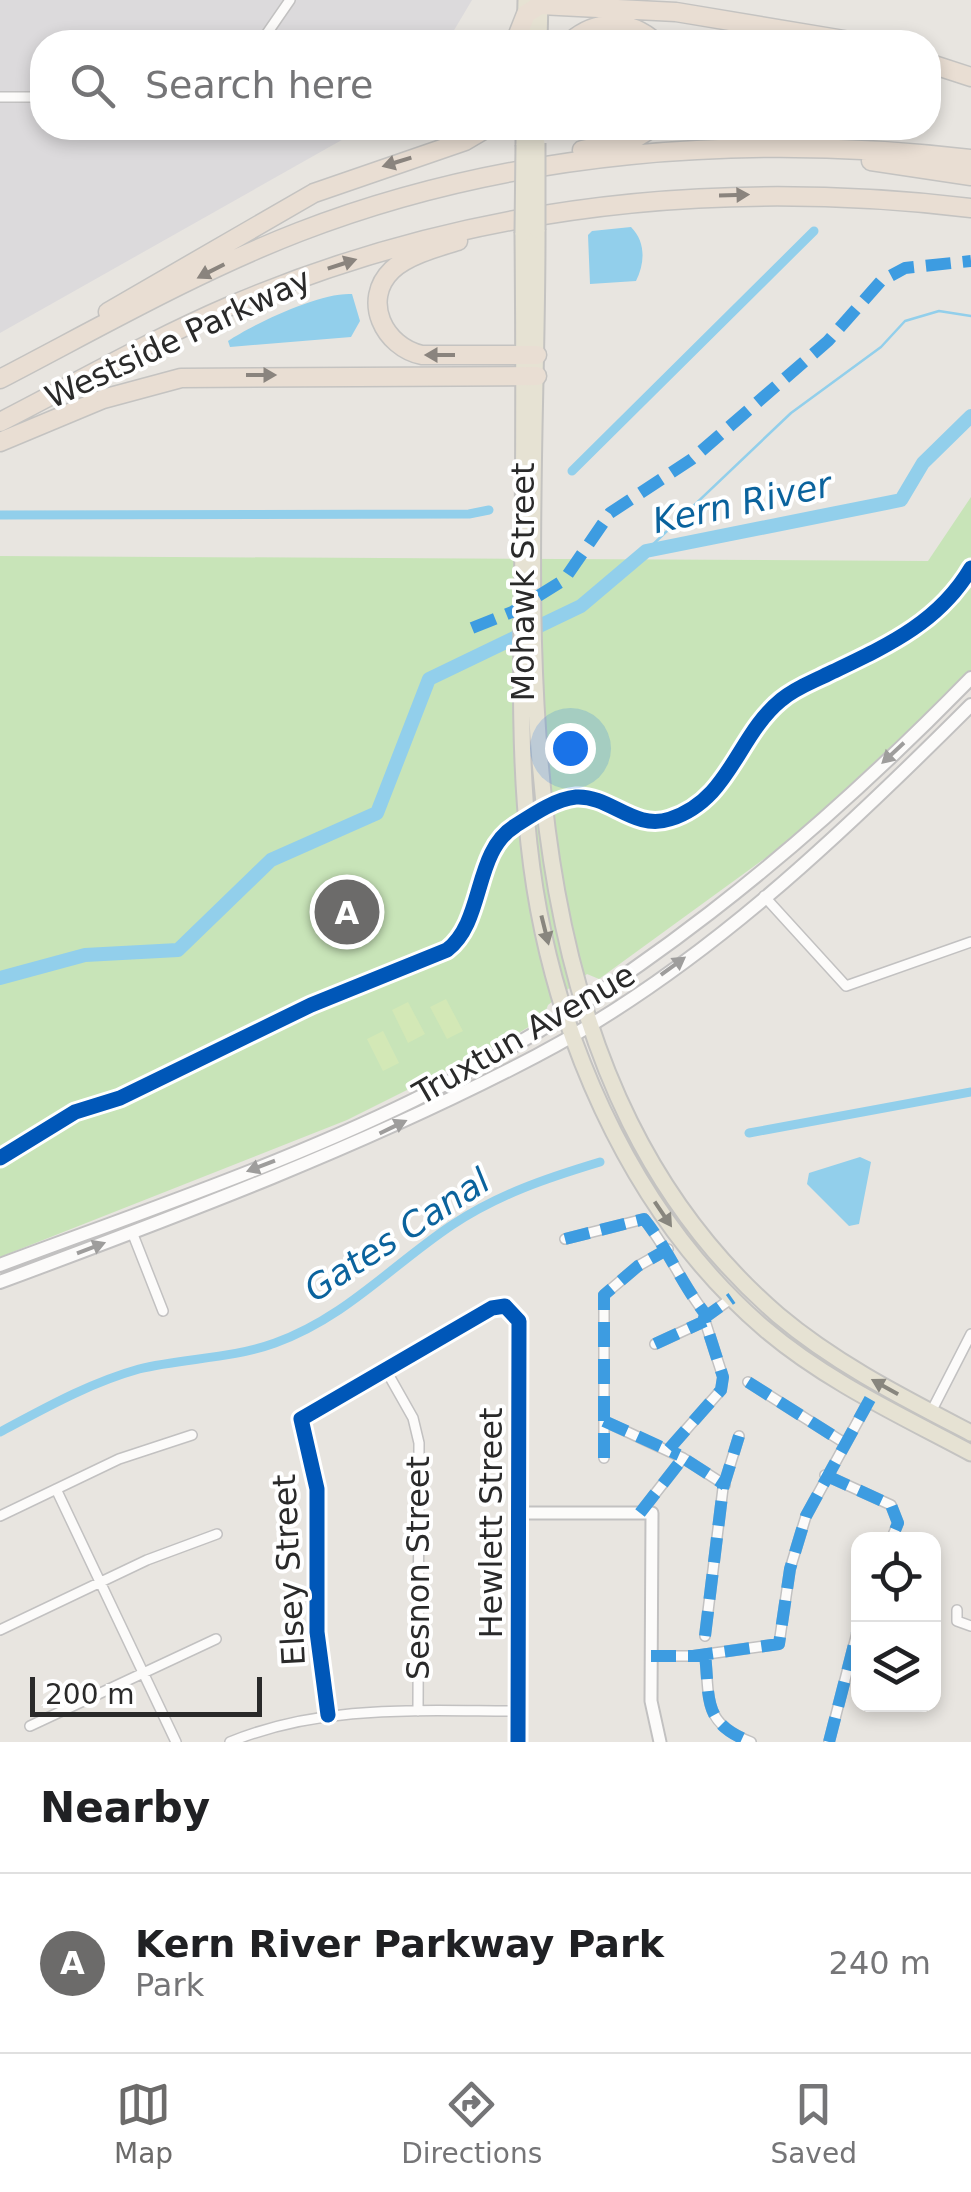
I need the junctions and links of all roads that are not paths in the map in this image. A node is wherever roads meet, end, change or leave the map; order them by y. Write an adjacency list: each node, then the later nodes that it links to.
1 (290, 0): 3 (street)
2 (533, 5): 4 (highway); 5 (main road); 6 (main road); 9 (highway)
3 (269, 30)
4 (521, 30)
5 (528, 30)
6 (537, 30)
7 (590, 30): 8 (highway)
8 (640, 30)
9 (784, 30)
10 (941, 67): 11 (highway)
11 (971, 77)
12 (0, 97): 13 (street)
13 (30, 97)
14 (466, 140): 24 (highway, one-way to 24)
15 (535, 140): 23 (main road, Mohawk Street, bridge)
16 (629, 140): 22 (highway)
17 (676, 152): 18 (highway); 19 (highway); 22 (highway, Westside Parkway)
18 (971, 159)
19 (971, 176)
20 (637, 201): 21 (highway, Westside Parkway, one-way to 21); 23 (highway, one-way to 20); 27 (highway, Westside Parkway, one-way to 20)
21 (971, 208)
22 (351, 213): 24 (highway, Westside Parkway, one-way to 24)
23 (531, 355): 25 (main road, Mohawk Street)
24 (36, 360): 26 (highway, Westside Parkway)
25 (531, 376): 28 (highway, one-way to 25); 29 (main road, Mohawk Street)
26 (0, 379)
27 (0, 422)
28 (0, 442)
29 (529, 566): 34 (main road, Mohawk Street); 35 (main road, Mohawk Street, one-way to 35)
30 (968, 682): 34 (main road, Truxtun Avenue, one-way to 34)
31 (971, 706): 32 (main road, Truxtun Avenue)
32 (764, 896): 33 (street); 36 (main road, Truxtun Avenue, one-way to 32)
33 (971, 942)
34 (584, 1002): 35 (main road, Truxtun Avenue); 36 (main road, Mohawk Street)
35 (567, 1014): 37 (main road, Mohawk Street); 40 (main road, Truxtun Avenue, one-way to 40)
36 (592, 1021): 37 (main road, Truxtun Avenue); 39 (main road, Mohawk Street)
37 (574, 1033): 38 (main road, Mohawk Street); 41 (main road, Truxtun Avenue, one-way to 37)
38 (618, 1138): 39 (main road); 46 (main road, Mohawk Street, one-way to 46)
39 (654, 1164): 48 (main road, Mohawk Street)
40 (163, 1203): 41 (main road); 44 (main road, Truxtun Avenue)
41 (132, 1232): 45 (main road, Truxtun Avenue, one-way to 41); 47 (street)
42 (565, 1238): 43 (street)
43 (668, 1249): 49 (street); 57 (street)
44 (0, 1265)
45 (0, 1282)
46 (732, 1298): 48 (main road); 49 (street); 54 (main road, Mohawk Street)
47 (163, 1311)
48 (778, 1314): 56 (main road, Mohawk Street, one-way to 48)
49 (706, 1319): 51 (street); 63 (street)
50 (971, 1334): 56 (street)
51 (655, 1344)
52 (387, 1372): 70 (street, Hewlett Street); 85 (street, Sesnon Street); 87 (street, Elsey Street)
53 (748, 1382): 62 (street)
54 (870, 1399): 55 (main road, Mohawk Street); 62 (street)
55 (894, 1412): 56 (main road); 58 (main road, Mohawk Street)
56 (931, 1412): 59 (main road, Mohawk Street)
57 (604, 1421): 63 (street); 65 (street)
58 (923, 1428): 59 (main road); 64 (main road, Mohawk Street)
59 (971, 1433)
60 (192, 1435): 69 (street)
61 (739, 1436): 68 (street)
62 (843, 1442): 67 (street)
63 (669, 1449): 66 (street)
64 (971, 1453)
65 (604, 1458)
66 (684, 1458): 68 (street); 71 (street)
67 (825, 1476): 73 (street); 81 (street)
68 (724, 1484): 79 (street)
69 (56, 1489): 72 (street); 75 (street)
70 (518, 1513): 71 (street); 86 (street, Hewlett Street)
71 (640, 1513): 82 (street)
72 (0, 1516)
73 (895, 1532)
74 (217, 1534): 75 (street)
75 (100, 1582): 78 (street); 84 (street)
76 (957, 1610): 77 (street)
77 (971, 1626)
78 (0, 1630)
79 (705, 1636)
80 (216, 1639): 84 (street)
81 (705, 1654): 82 (street); 93 (street)
82 (651, 1656): 92 (street)
83 (851, 1656): 94 (street)
84 (143, 1672): 88 (street); 89 (street)
85 (418, 1711): 86 (street); 87 (street)
86 (518, 1712): 91 (street, Hewlett Street)
87 (328, 1715): 90 (street)
88 (30, 1726)
89 (176, 1742)
90 (230, 1742)
91 (518, 1742)
92 (660, 1742)
93 (750, 1742)
94 (829, 1742)

